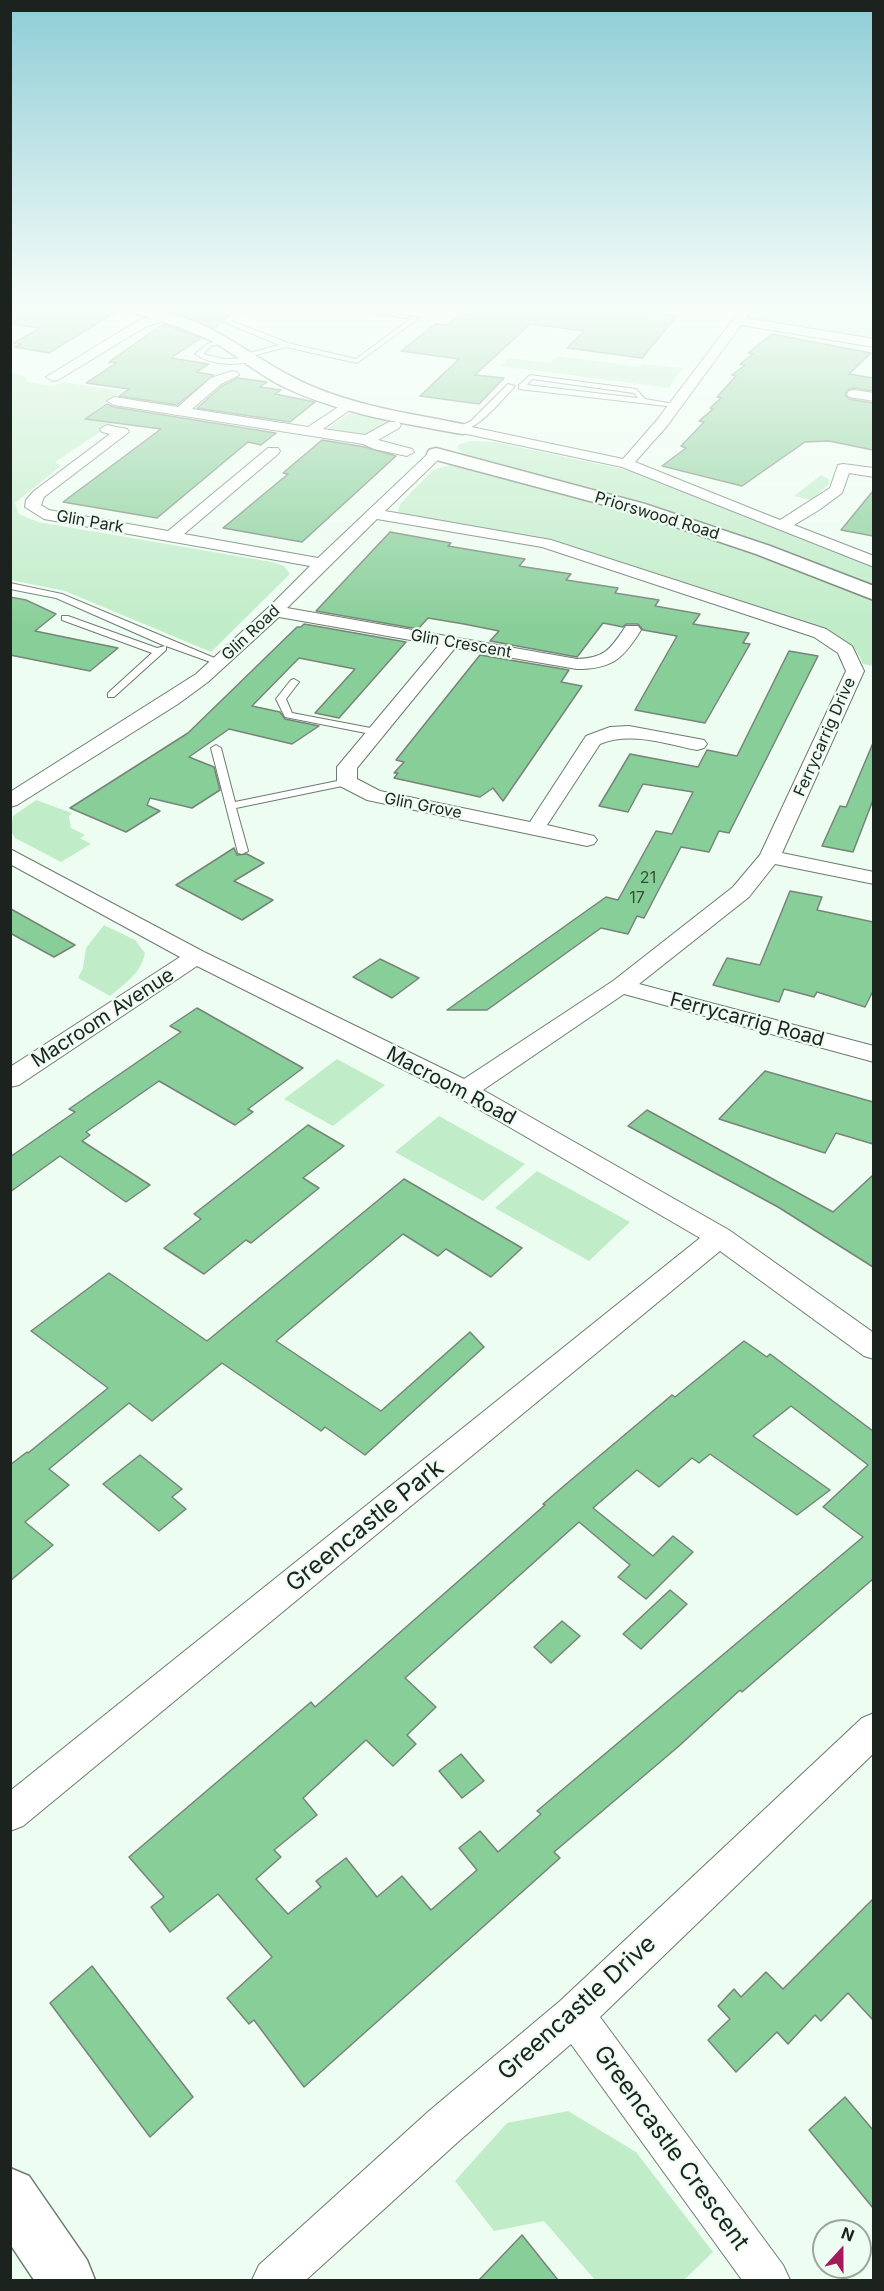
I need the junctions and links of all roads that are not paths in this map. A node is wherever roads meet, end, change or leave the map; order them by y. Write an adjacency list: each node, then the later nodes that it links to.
1 (213, 416): 9 (street)
2 (332, 416): 9 (street)
3 (403, 416): 8 (street)
4 (481, 416): 8 (lane)
5 (666, 416): 14 (street)
6 (394, 425): 10 (street)
7 (107, 429): 18 (street, Glin Park)
8 (462, 429): 13 (street, Glin Road); 14 (street)
9 (311, 431): 10 (street)
10 (367, 440): 12 (street)
11 (273, 451): 18 (street)
12 (407, 452)
13 (436, 454): 16 (street, Glin Road); 22 (street, Priorswood Road)
14 (626, 464): 17 (street)
15 (873, 473): 17 (street)
16 (374, 514): 20 (street, Glin Road); 42 (street, Ferrycarrig Drive)
17 (782, 525): 19 (street)
18 (172, 536): 20 (street, Glin Park)
19 (873, 562)
20 (322, 563): 23 (street, Glin Road)
21 (10, 586): 27 (lane)
22 (873, 594)
23 (275, 611): 26 (street, Glin Crescent); 29 (street, Glin Road)
24 (65, 618): 28 (lane)
25 (632, 630): 26 (street, Glin Crescent)
26 (451, 642): 32 (street)
27 (169, 644): 28 (lane); 29 (lane)
28 (158, 652): 31 (lane)
29 (219, 662): 36 (street, Glin Road)
30 (294, 682): 32 (lane)
31 (111, 695)
32 (376, 732): 35 (street)
33 (698, 744): 38 (street)
34 (216, 748): 37 (lane)
35 (346, 782): 37 (lane); 38 (street, Glin Grove)
36 (10, 801)
37 (231, 806): 40 (lane)
38 (535, 829): 39 (street, Glin Grove)
39 (587, 840)
40 (242, 851)
41 (10, 855): 44 (street, Macroom Road)
42 (770, 857): 43 (street); 45 (street, Ferrycarrig Drive)
43 (873, 878)
44 (196, 957): 47 (street, Macroom Avenue); 48 (street, Macroom Road)
45 (621, 986): 46 (street, Ferrycarrig Road); 48 (street, Ferrycarrig Drive)
46 (873, 1054)
47 (10, 1079)
48 (465, 1090): 49 (street, Macroom Road)
49 (719, 1237): 50 (street, Macroom Road); 52 (street, Greencastle Park)
50 (873, 1348)
51 (873, 1729): 53 (street, Greencastle Drive)
52 (10, 1814)
53 (574, 2015): 56 (street, Greencastle Drive); 57 (street, Greencastle Crescent)
54 (10, 2195): 55 (street)
55 (67, 2280)
56 (274, 2280)
57 (768, 2280)

